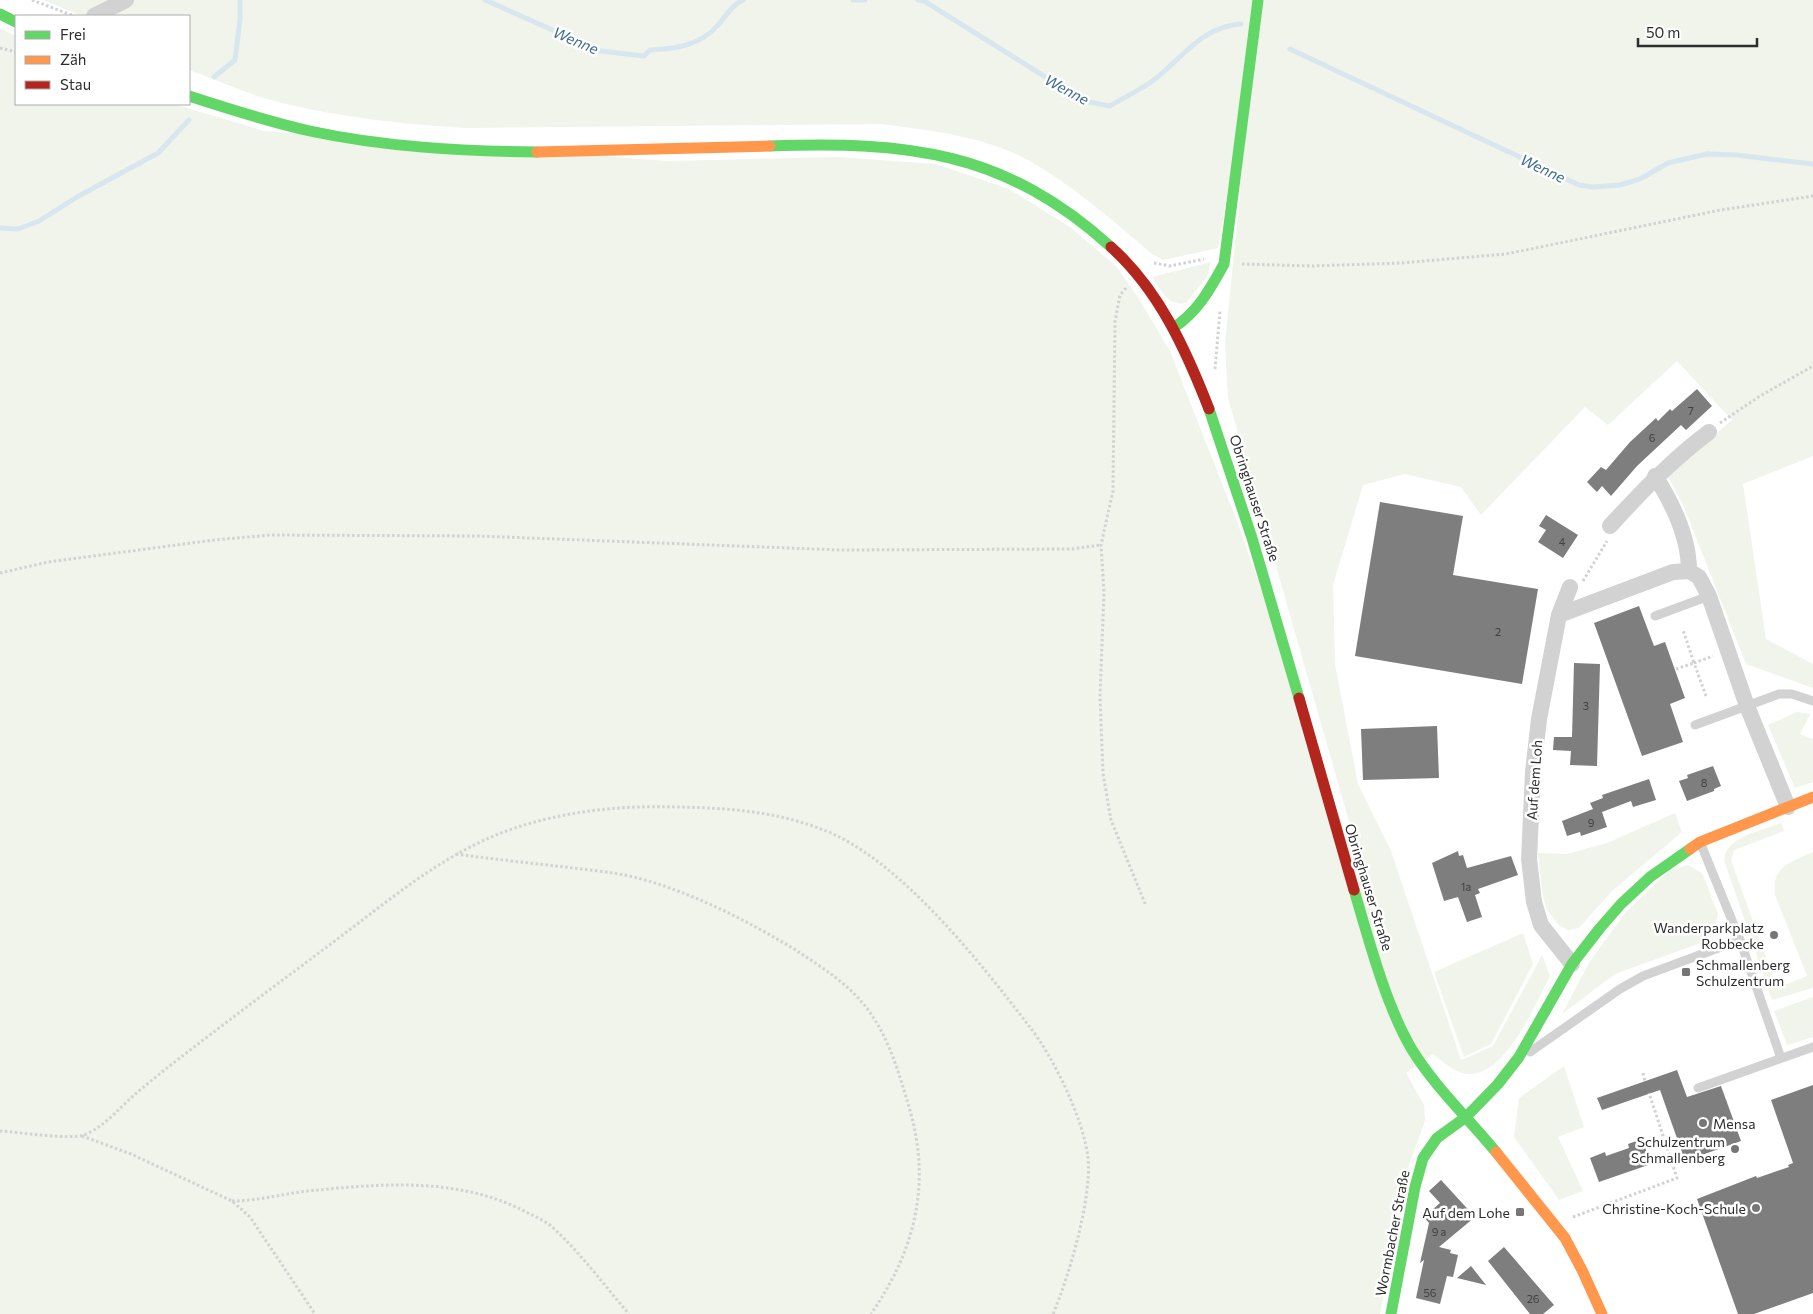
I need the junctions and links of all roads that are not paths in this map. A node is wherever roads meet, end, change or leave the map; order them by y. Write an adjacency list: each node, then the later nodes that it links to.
1 (126, 0): 4 (street)
2 (1258, 0): 7 (street)
3 (0, 14): 5 (street)
4 (96, 15)
5 (15, 22)
6 (190, 96): 7 (street, Obringhauser Straße)
7 (1173, 328): 28 (street, Obringhauser Straße)
8 (1709, 432): 9 (street)
9 (1655, 476): 10 (street); 11 (street)
10 (1610, 526)
11 (1689, 571): 13 (street); 14 (street)
12 (1569, 590): 14 (street, Auf dem Loh)
13 (1709, 596): 15 (lane); 17 (street)
14 (1559, 615): 23 (street, Auf dem Loh)
15 (1655, 616)
16 (1813, 701): 17 (lane)
17 (1747, 706): 18 (lane); 20 (street)
18 (1695, 725)
19 (1813, 798): 20 (street)
20 (1788, 806): 21 (street)
21 (1700, 842): 22 (lane); 23 (street)
22 (1740, 940): 25 (lane); 26 (lane)
23 (1572, 964): 25 (street)
24 (1813, 1047): 26 (lane)
25 (1518, 1057): 28 (street)
26 (1781, 1058): 27 (lane)
27 (1698, 1088)
28 (1466, 1117): 29 (street, Wormbacher Straße); 30 (street, Obringhauser Straße)
29 (1391, 1314)
30 (1602, 1314)

